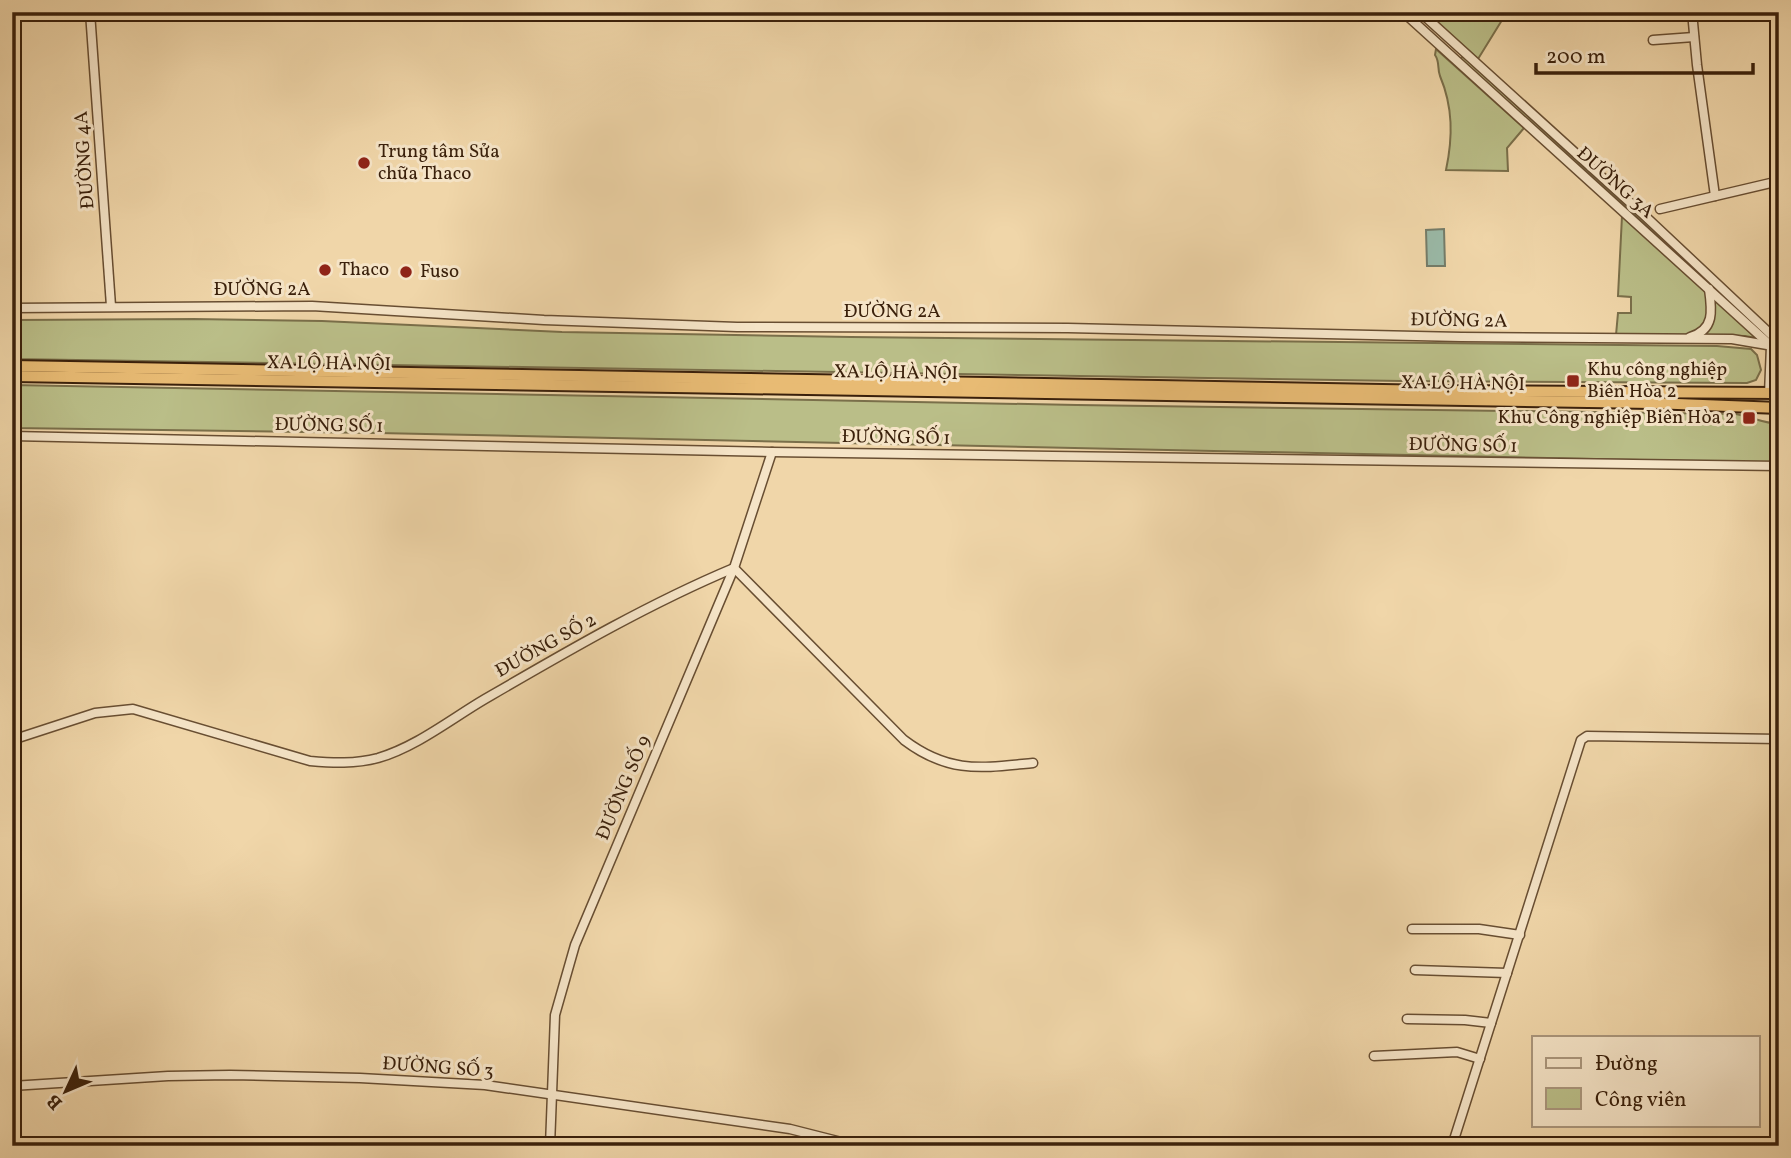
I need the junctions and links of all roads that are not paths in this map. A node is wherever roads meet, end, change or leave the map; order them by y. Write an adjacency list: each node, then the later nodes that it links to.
1 (90, 12): 13 (street, ĐƯỜNG 4A)
2 (1403, 12): 8 (street, ĐƯỜNG 3A)
3 (1420, 12): 7 (street, ĐƯỜNG 3A)
4 (1692, 12): 5 (street)
5 (1694, 37): 6 (street); 10 (street)
6 (1653, 40)
7 (1464, 51): 8 (street); 16 (street, ĐƯỜNG 3A)
8 (1456, 61): 12 (street, ĐƯỜNG 3A)
9 (1779, 181): 10 (street)
10 (1715, 196): 11 (street)
11 (1660, 209)
12 (1709, 289): 15 (street); 16 (street, ĐƯỜNG 3A)
13 (111, 306): 14 (street, ĐƯỜNG 2A); 15 (street, ĐƯỜNG 2A)
14 (12, 308)
15 (1682, 340): 16 (street, ĐƯỜNG 2A)
16 (1776, 345): 19 (street)
17 (12, 366): 19 (highway, XA LỘ HÀ NỘI)
18 (12, 376): 20 (highway, XA LỘ HÀ NỘI)
19 (1774, 393)
20 (1779, 408)
21 (12, 436): 22 (street, ĐƯỜNG SỐ 1)
22 (772, 452): 23 (street, ĐƯỜNG SỐ 1); 24 (street, ĐƯỜNG SỐ 9)
23 (1779, 466)
24 (734, 568): 26 (street, ĐƯỜNG SỐ 2); 27 (street); 37 (street, ĐƯỜNG SỐ 9)
25 (1779, 739): 29 (street)
26 (12, 740)
27 (1033, 762)
28 (1412, 929): 29 (street)
29 (1520, 935): 31 (street)
30 (1415, 970): 31 (street)
31 (1507, 973): 33 (street)
32 (1407, 1019): 33 (street)
33 (1492, 1023): 35 (street)
34 (1374, 1056): 35 (street)
35 (1480, 1059): 40 (street)
36 (12, 1087): 37 (street, ĐƯỜNG SỐ 3)
37 (552, 1094): 38 (street, ĐƯỜNG SỐ 9); 39 (street, ĐƯỜNG SỐ 3)
38 (550, 1146)
39 (857, 1146)
40 (1452, 1146)

